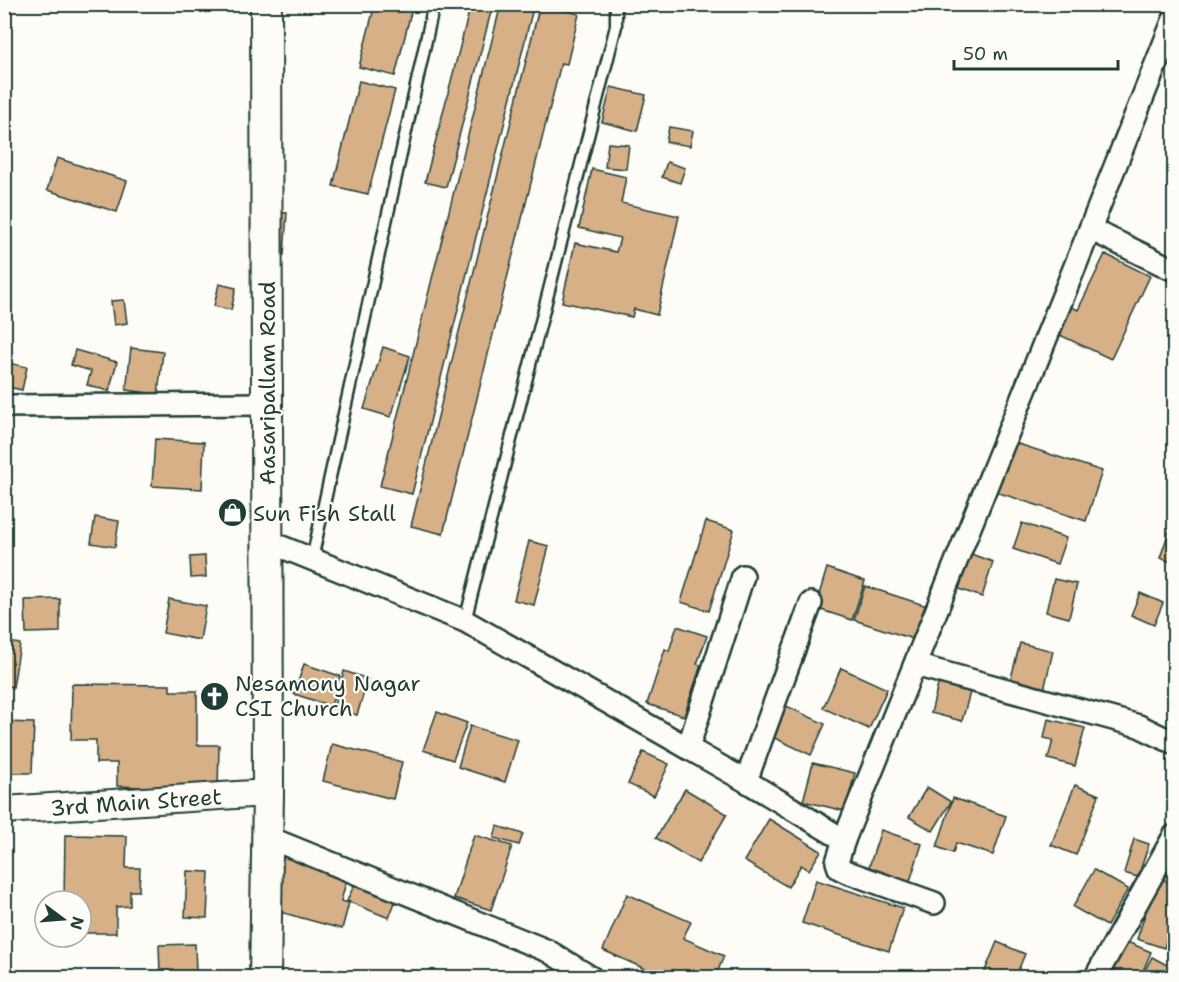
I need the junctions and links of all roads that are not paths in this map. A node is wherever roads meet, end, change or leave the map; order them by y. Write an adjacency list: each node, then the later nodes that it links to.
1 (266, 4): 7 (main road, Aasaripallam Road)
2 (434, 4): 10 (lane)
3 (616, 4): 13 (lane)
4 (1174, 19): 5 (street)
5 (1090, 229): 6 (street); 14 (street)
6 (1174, 270)
7 (267, 404): 8 (street); 9 (main road, Aasaripallam Road)
8 (4, 406)
9 (267, 541): 10 (street); 18 (main road, Aasaripallam Road)
10 (312, 559): 13 (street)
11 (743, 576): 16 (street)
12 (812, 603): 17 (street)
13 (465, 621): 16 (street)
14 (915, 665): 15 (street); 22 (street)
15 (1174, 742)
16 (688, 748): 17 (street)
17 (746, 780): 22 (street)
18 (268, 793): 19 (street, 3rd Main Street); 21 (main road, Aasaripallam Road)
19 (4, 810)
20 (1174, 836): 26 (street)
21 (267, 837): 24 (main road, Aasaripallam Road); 25 (street)
22 (843, 840): 23 (street)
23 (934, 903)
24 (265, 978)
25 (592, 978)
26 (1095, 978)

